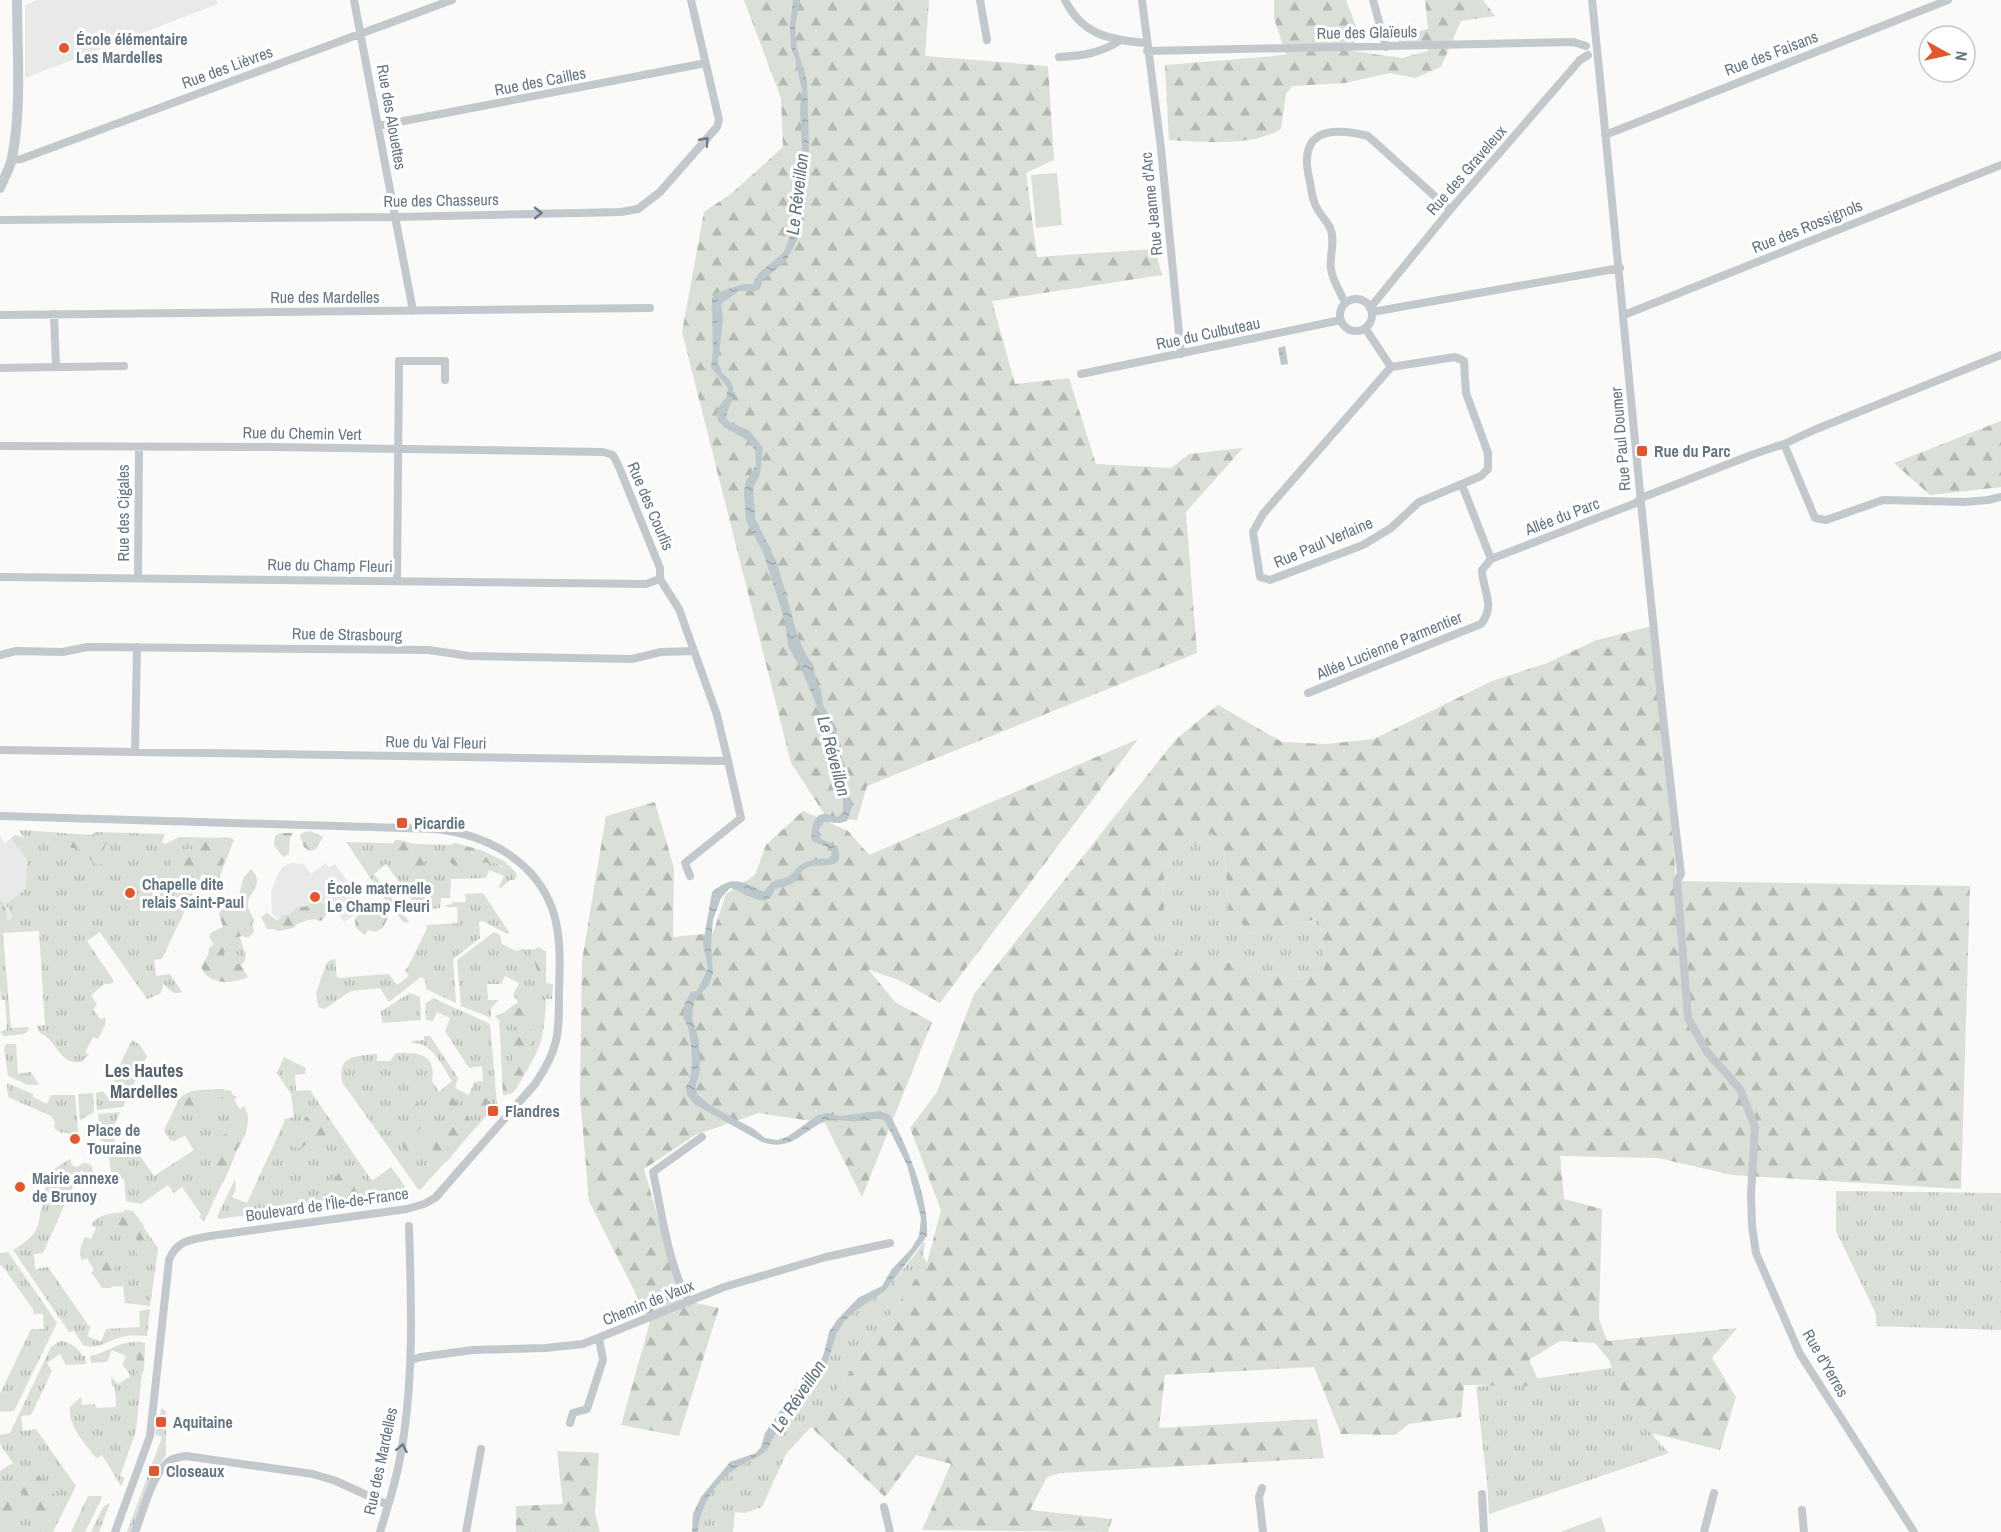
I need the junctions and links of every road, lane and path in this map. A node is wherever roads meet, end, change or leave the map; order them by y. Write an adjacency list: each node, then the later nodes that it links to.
1 (18, 0): 24 (street)
2 (354, 0): 11 (street, Rue des Alouettes)
3 (452, 0): 11 (street, Rue des Lièvres)
4 (691, 0): 21 (street, Rue des Chasseurs)
5 (981, 0): 13 (street)
6 (1065, 0): 14 (street, Rue des Glaïeuls)
7 (1142, 0): 16 (street, Rue Jeanne d'Arc)
8 (1373, 0): 17 (street)
9 (1592, 0): 12 (street, Rue Paul Doumer)
10 (1948, 0): 23 (street, Rue des Faisans)
11 (361, 34): 22 (street, Rue des Alouettes); 24 (street, Rue des Lièvres)
12 (1596, 34): 15 (street); 20 (street, Rue Paul Doumer)
13 (987, 40)
14 (1121, 40): 16 (street, Rue des Glaïeuls); 19 (street)
15 (1586, 46): 17 (street, Rue des Glaïeuls); 18 (street)
16 (1147, 47): 17 (street, Rue des Glaïeuls); 40 (street, Rue Jeanne d'Arc)
17 (1386, 47)
18 (1588, 55): 20 (street); 27 (street, Rue des Graveleux)
19 (1059, 57)
20 (1598, 58): 23 (street, Rue Paul Doumer)
21 (706, 63): 22 (street, Rue des Cailles); 28 (street, Rue des Chasseurs, one-way to 21)
22 (378, 126): 28 (street, Rue des Alouettes)
23 (1605, 135): 30 (street, Rue Paul Doumer)
24 (11, 160): 26 (street)
25 (2001, 165): 37 (street, Rue des Rossignols)
26 (0, 188)
27 (1450, 210): 31 (street); 33 (street, Rue des Graveleux)
28 (396, 217): 29 (street, Rue des Chasseurs); 34 (street, Rue des Alouettes)
29 (0, 220)
30 (1620, 268): 33 (street); 37 (street, Rue Paul Doumer)
31 (1346, 303): 33 (street); 38 (street)
32 (650, 308): 34 (street, Rue des Mardelles)
33 (1371, 310): 39 (street)
34 (412, 311): 35 (street, Rue des Mardelles)
35 (54, 314): 36 (street, Rue des Mardelles); 42 (street)
36 (0, 315)
37 (1624, 315): 55 (street, Rue Paul Doumer)
38 (1341, 320): 39 (street); 40 (street, Rue du Culbuteau)
39 (1365, 328): 44 (street)
40 (1181, 354): 46 (street, Rue du Culbuteau)
41 (2001, 356): 48 (street)
42 (56, 366): 43 (street); 45 (street)
43 (124, 366)
44 (1390, 367): 53 (street, Rue Paul Verlaine); 53 (street, Rue Paul Verlaine)
45 (0, 368)
46 (1081, 374)
47 (445, 380): 51 (street)
48 (1784, 444): 54 (street); 55 (street)
49 (0, 446): 50 (street, Rue du Chemin Vert)
50 (139, 447): 51 (street, Rue du Chemin Vert); 58 (street, Rue des Cigales)
51 (399, 450): 52 (street, Rue du Chemin Vert); 60 (street)
52 (603, 453): 59 (street, Rue des Courlis)
53 (1462, 485): 56 (street)
54 (2001, 497)
55 (1641, 498): 56 (street, Allée du Parc); 71 (street, Rue Paul Doumer)
56 (1491, 559): 64 (street, Allée Lucienne Parmentier)
57 (0, 578): 58 (street, Rue du Champ Fleuri)
58 (138, 578): 60 (street, Rue du Champ Fleuri)
59 (660, 579): 60 (street, Rue du Champ Fleuri); 62 (street)
60 (397, 581)
61 (137, 647): 62 (street, Rue de Strasbourg); 63 (street, Rue de Strasbourg); 66 (street)
62 (694, 651): 67 (street)
63 (0, 656)
64 (1308, 693)
65 (0, 750): 66 (street, Rue du Val Fleuri)
66 (135, 752): 67 (street, Rue du Val Fleuri)
67 (728, 761): 69 (street)
68 (0, 816): 85 (street, Boulevard de l'Île-de-France)
69 (690, 876)
70 (702, 1137): 74 (street)
71 (1751, 1194): 94 (street, Rue d'Yerres)
72 (409, 1226): 76 (street, Rue des Mardelles)
73 (890, 1244): 74 (street, Chemin de Vaux)
74 (689, 1302): 75 (street, Chemin de Vaux)
75 (599, 1338): 76 (street, Chemin de Vaux); 77 (street)
76 (411, 1360): 82 (street, Rue des Mardelles, one-way to 76)
77 (570, 1423)
78 (481, 1449): 88 (street)
79 (1262, 1488): 90 (street)
80 (1714, 1493): 92 (street)
81 (1482, 1494): 91 (street)
82 (388, 1505): 86 (street); 87 (street, Rue des Mardelles)
83 (884, 1507): 89 (street)
84 (1802, 1510): 93 (street)
85 (115, 1532)
86 (135, 1532)
87 (380, 1532)
88 (466, 1532)
89 (890, 1532)
90 (1263, 1532)
91 (1484, 1532)
92 (1704, 1532)
93 (1804, 1532)
94 (1914, 1532)

